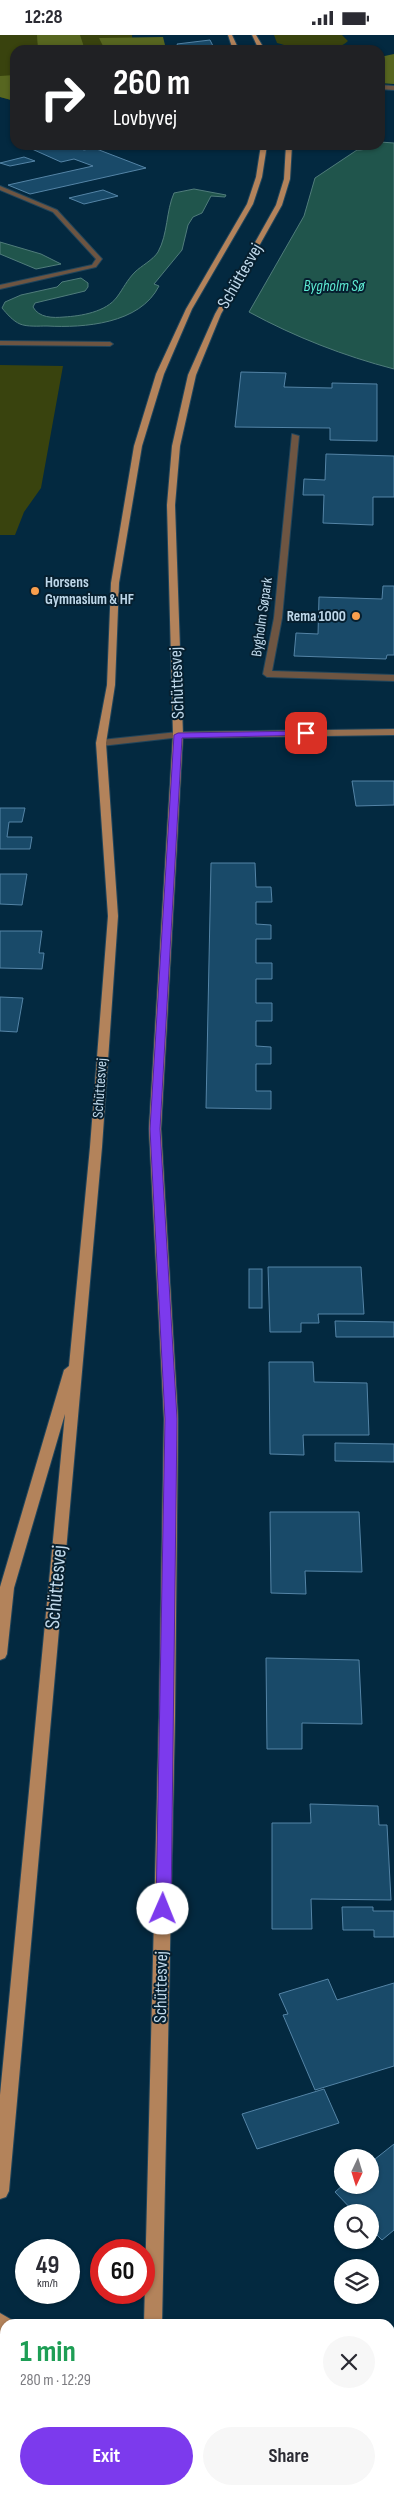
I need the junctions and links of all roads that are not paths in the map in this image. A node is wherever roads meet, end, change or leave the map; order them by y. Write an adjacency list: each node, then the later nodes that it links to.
1 (263, 150): 11 (main road, Schüttesvej)
2 (289, 150): 10 (main road, Schüttesvej)
3 (0, 188): 4 (street)
4 (0, 287)
5 (0, 343): 6 (street)
6 (110, 344)
7 (295, 436): 8 (street, Bygholm Søpark)
8 (394, 678)
9 (394, 732): 10 (street)
10 (178, 735): 11 (street); 15 (main road, Schüttesvej)
11 (101, 743): 12 (main road, Schüttesvej)
12 (79, 1341): 13 (main road, Schüttesvej); 14 (main road, Schüttesvej)
13 (0, 1654)
14 (0, 2191)
15 (152, 2319)

